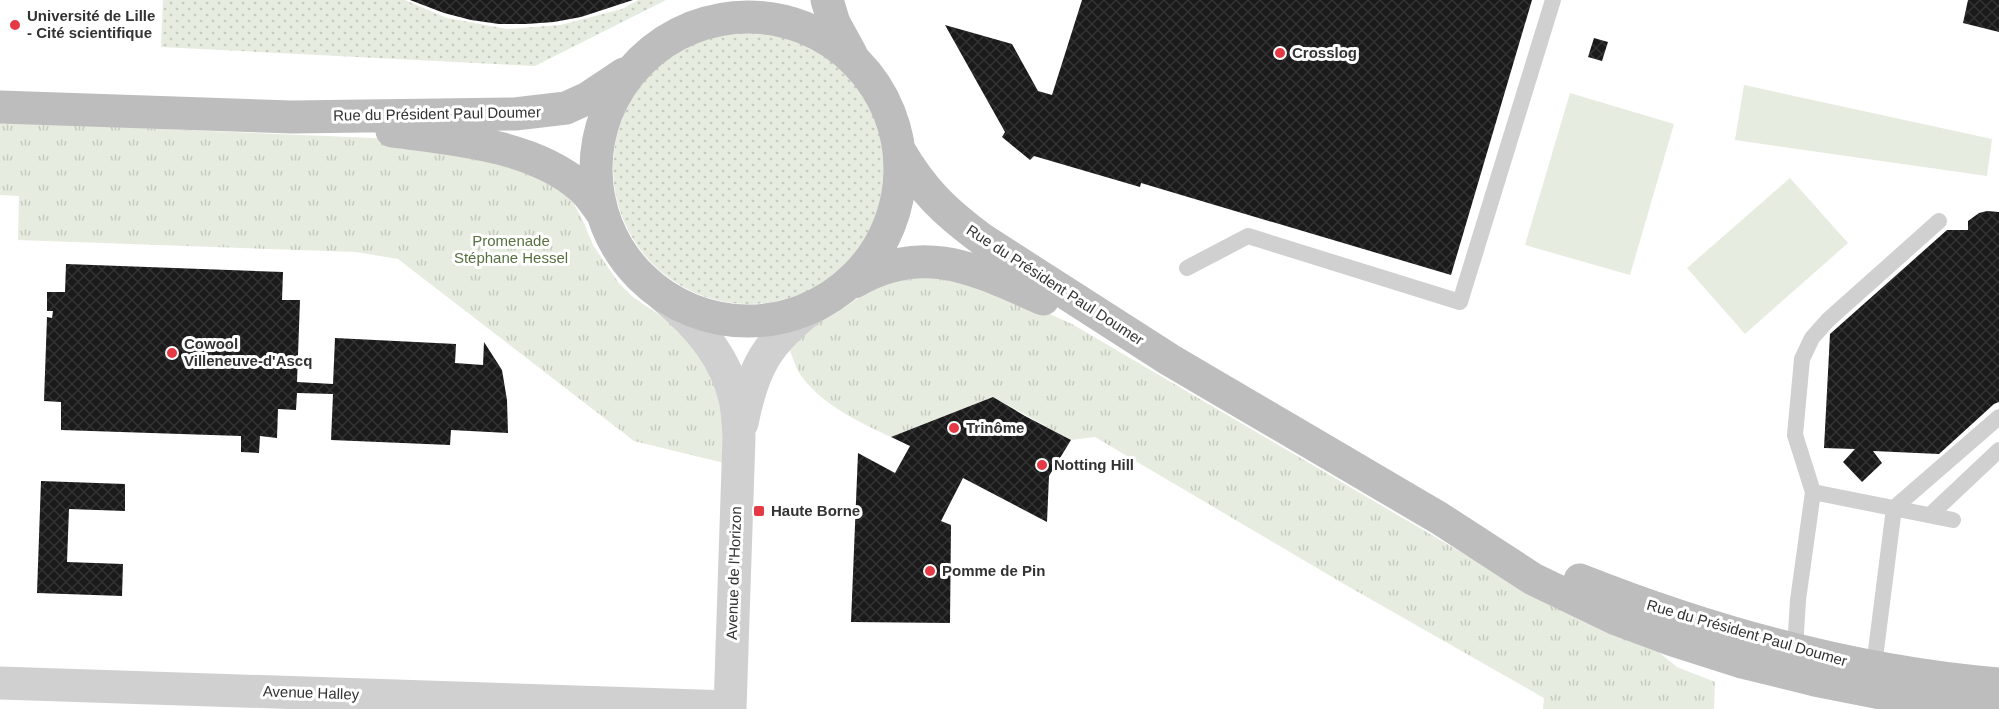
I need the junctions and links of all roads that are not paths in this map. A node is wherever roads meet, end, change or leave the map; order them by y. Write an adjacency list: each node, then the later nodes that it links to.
1 (755, 0): 4 (main road)
2 (827, 0): 6 (main road)
3 (1553, 0): 12 (lane)
4 (724, 19): 5 (main road); 6 (main road)
5 (640, 62): 8 (main road, Rue du Président Paul Doumer); 10 (main road)
6 (857, 63): 9 (main road)
7 (0, 107): 8 (main road, Rue du Président Paul Doumer)
8 (292, 117): 10 (main road, Rue du Président Paul Doumer)
9 (899, 150): 13 (main road); 16 (main road, Rue du Président Paul Doumer)
10 (602, 213): 14 (main road)
11 (1939, 221): 20 (lane)
12 (1187, 268)
13 (843, 289): 15 (main road); 16 (main road, Rue du Président Paul Doumer)
14 (663, 296): 15 (main road); 18 (street, Avenue de l'Horizon)
15 (813, 307): 18 (street, Avenue de l'Horizon)
16 (1170, 360): 23 (main road, Rue du Président Paul Doumer)
17 (1999, 417): 21 (lane)
18 (739, 437): 29 (street, Avenue de l'Horizon)
19 (1999, 450): 22 (lane)
20 (1813, 492): 21 (lane); 25 (lane)
21 (1894, 508): 22 (lane); 26 (lane)
22 (1930, 515): 24 (lane)
23 (1439, 518): 25 (main road, Rue du Président Paul Doumer); 30 (main road, Rue du Président Paul Doumer)
24 (1953, 520)
25 (1795, 649): 26 (main road, Rue du Président Paul Doumer)
26 (1874, 666): 28 (main road, Rue du Président Paul Doumer)
27 (0, 683): 29 (street, Avenue Halley)
28 (1999, 684)
29 (730, 708)
30 (1986, 709)

